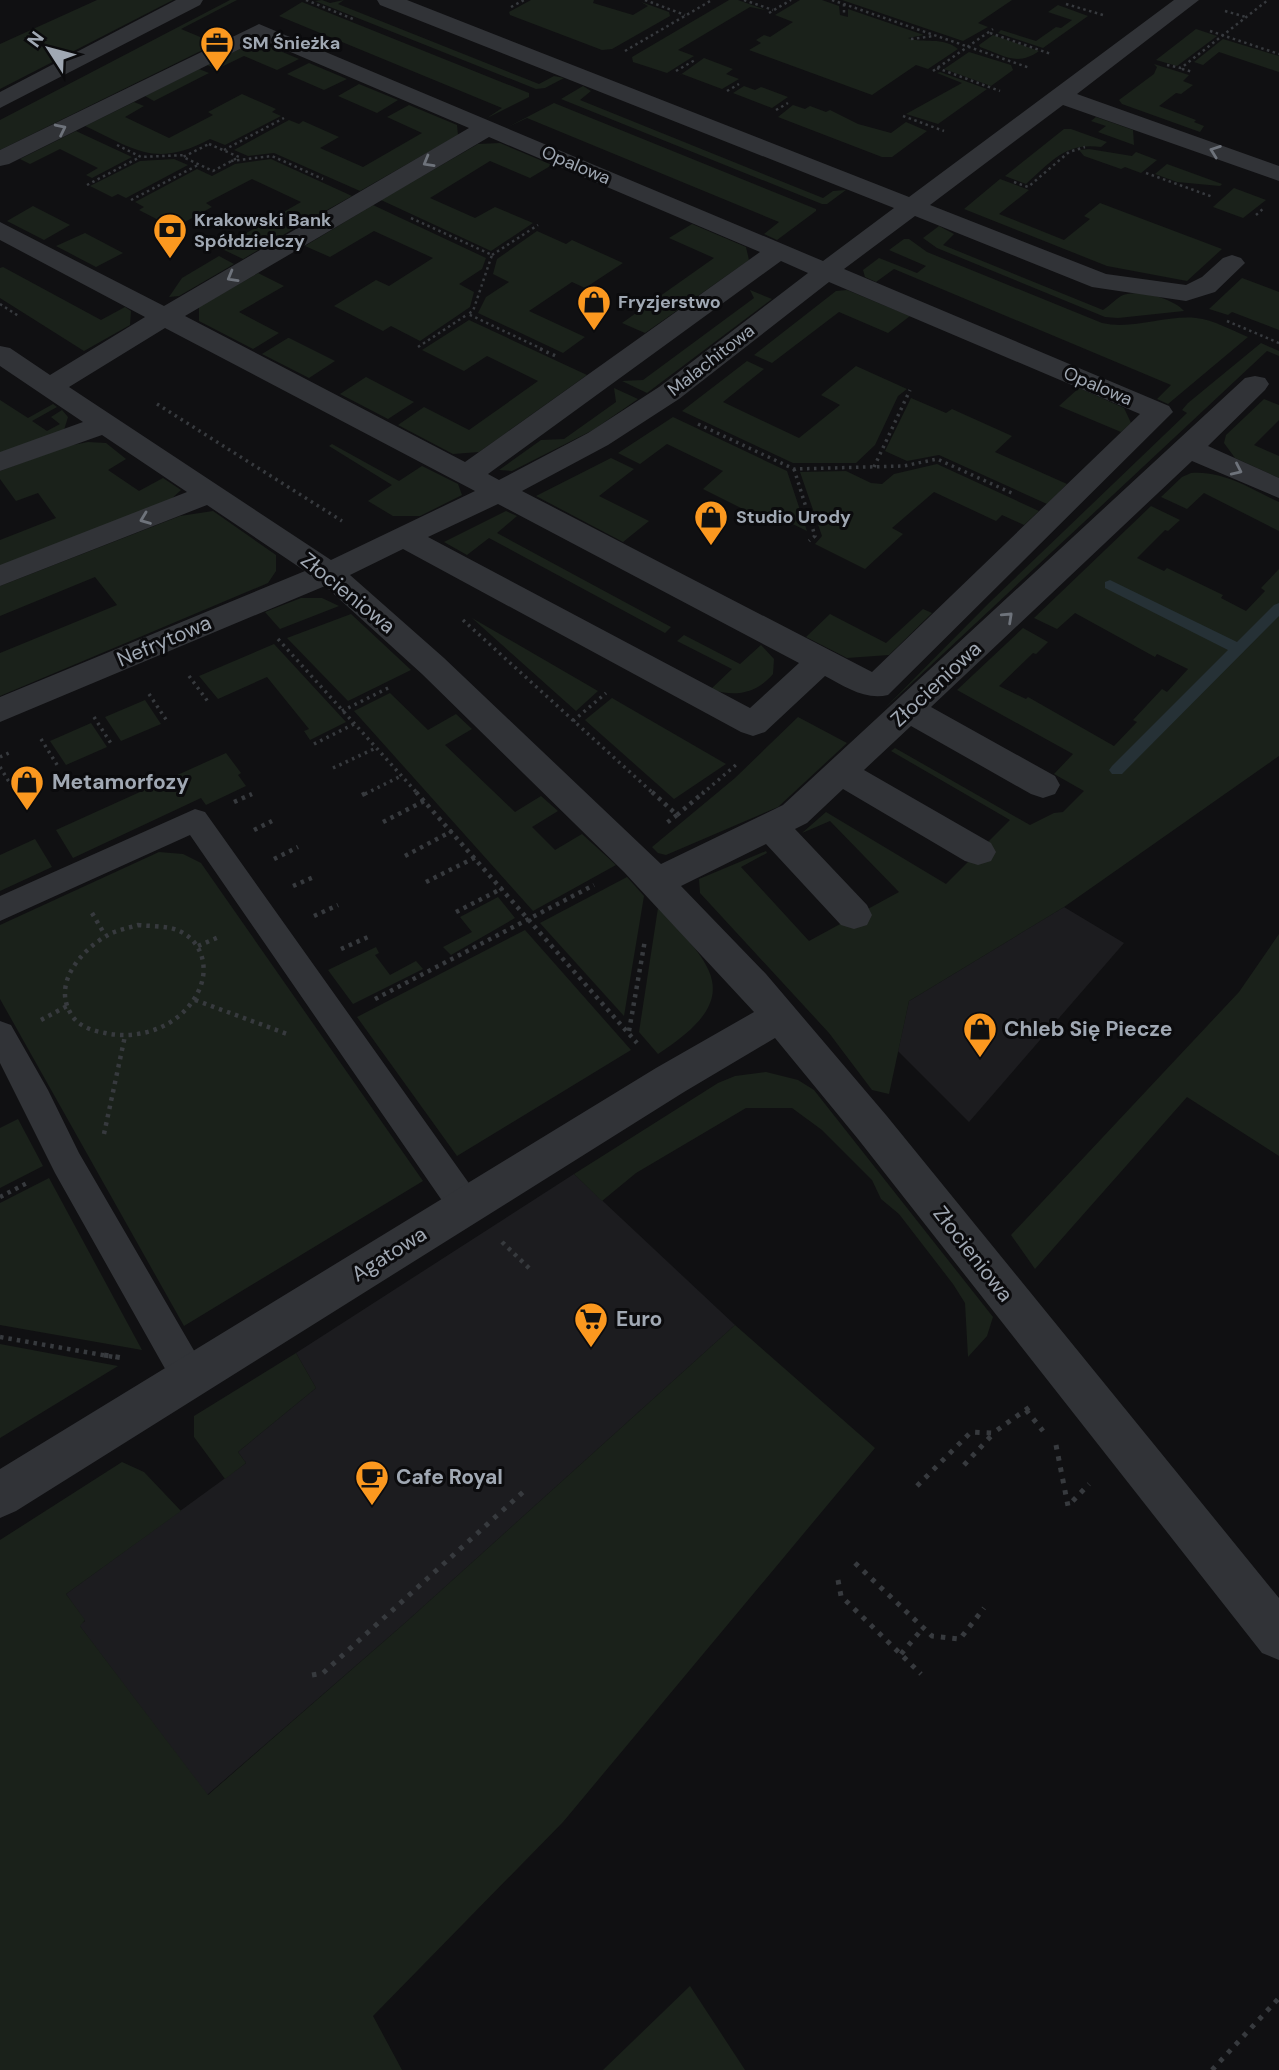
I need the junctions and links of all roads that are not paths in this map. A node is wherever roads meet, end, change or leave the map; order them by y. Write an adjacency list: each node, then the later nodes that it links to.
1 (192, 0): 5 (street)
2 (388, 0): 9 (street)
3 (1188, 0): 4 (street, Malachitowa)
4 (1060, 96): 8 (street, one-way to 4); 9 (street, Malachitowa)
5 (0, 101)
6 (487, 128): 7 (street, Opalowa, one-way to 6); 11 (street, Opalowa); 14 (street, one-way to 14)
7 (0, 159)
8 (1279, 174)
9 (913, 207): 12 (street); 13 (street, Malachitowa)
10 (0, 230): 14 (street)
11 (779, 251): 13 (street, Opalowa); 21 (street)
12 (1232, 263)
13 (826, 271): 23 (street, Malachitowa); 28 (street, Opalowa)
14 (164, 317): 17 (street); 21 (street)
15 (1, 356): 17 (street, Złocieniowa)
16 (1255, 384): 19 (street, Złocieniowa)
17 (50, 387): 18 (street, Złocieniowa)
18 (105, 424): 20 (street); 24 (street, Złocieniowa)
19 (1189, 448): 22 (street, one-way to 22); 30 (street, Złocieniowa, one-way to 19)
20 (0, 462)
21 (468, 474): 23 (street)
22 (1279, 489)
23 (500, 491): 25 (street, Malachitowa); 28 (street)
24 (208, 494): 26 (street, Złocieniowa); 27 (street, one-way to 27)
25 (393, 542): 26 (street, Malachitowa); 28 (street)
26 (329, 572): 29 (street, Nefrytowa); 35 (street, Złocieniowa)
27 (0, 576)
28 (821, 661)
29 (0, 710)
30 (909, 710): 31 (street, Złocieniowa); 32 (street)
31 (841, 772): 33 (street, Złocieniowa); 34 (street)
32 (1043, 785)
33 (770, 826): 35 (street, Złocieniowa); 37 (street)
34 (978, 852)
35 (646, 872): 38 (street, Złocieniowa)
36 (0, 909): 40 (lane)
37 (855, 915)
38 (780, 1016): 40 (street, Agatowa); 43 (street, Złocieniowa)
39 (0, 1034): 41 (lane)
40 (466, 1207): 41 (street, Agatowa)
41 (190, 1378): 42 (street, Agatowa)
42 (0, 1495)
43 (1279, 1636)

